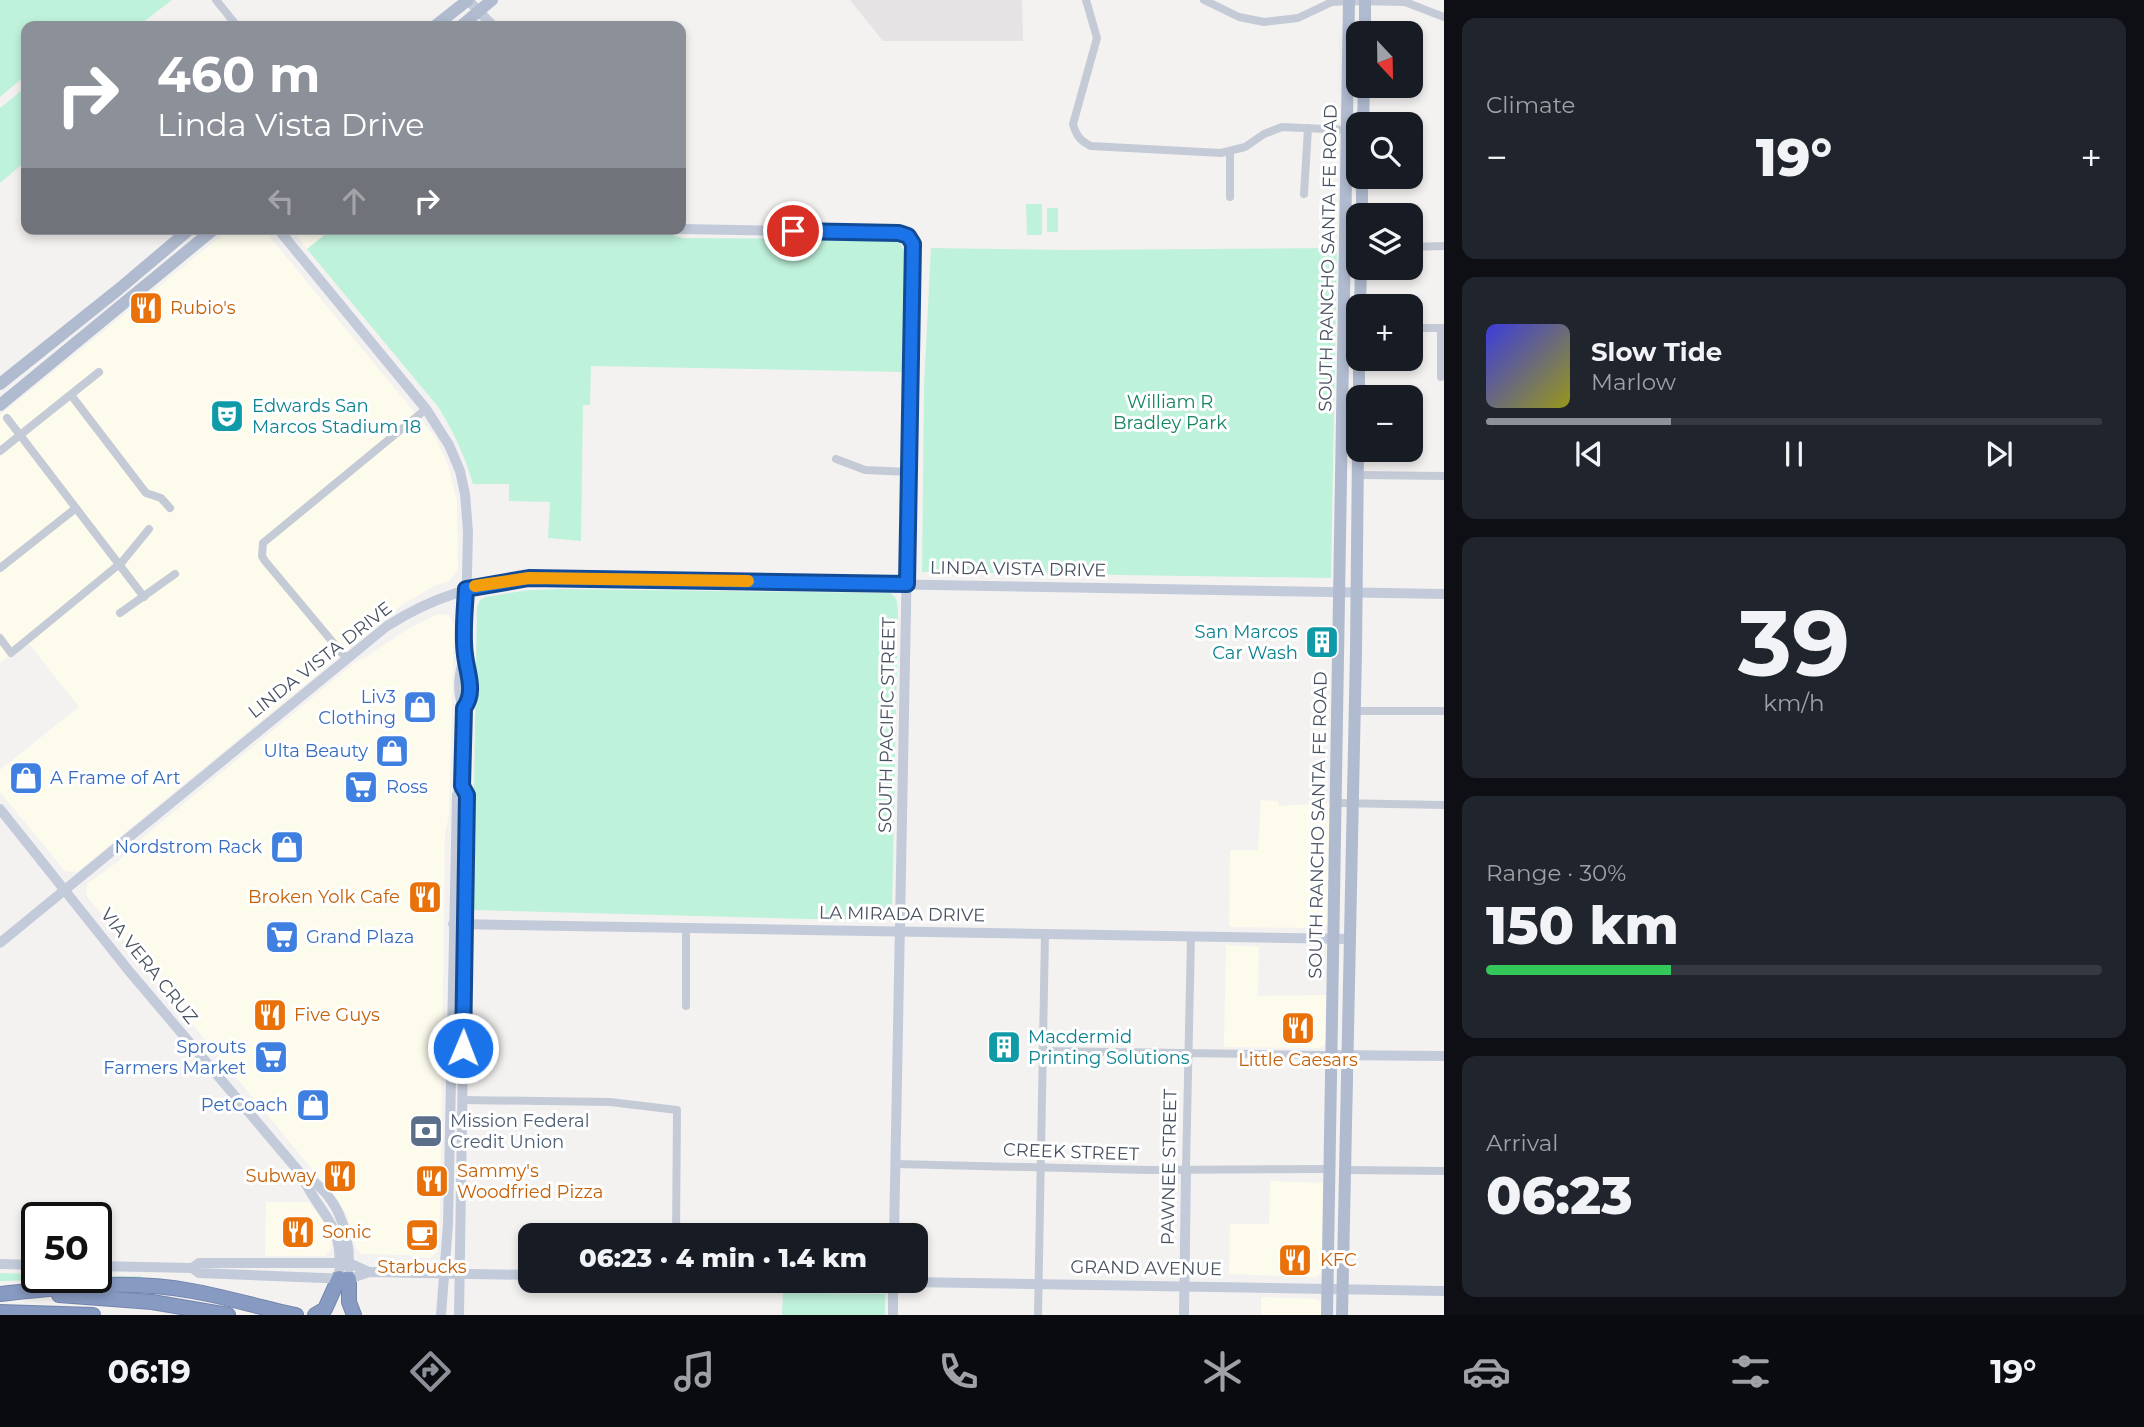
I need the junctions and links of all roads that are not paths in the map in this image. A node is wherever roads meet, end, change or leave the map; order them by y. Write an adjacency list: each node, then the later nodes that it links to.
1 (216, 0): 10 (street)
2 (468, 0): 8 (main road); 11 (main road)
3 (492, 0): 8 (main road)
4 (1086, 0): 18 (street)
5 (1205, 0): 6 (street)
6 (1349, 0): 7 (street); 15 (main road, SOUTH RANCHO SANTA FE ROAD)
7 (1365, 0): 9 (street); 14 (main road)
8 (479, 11): 12 (main road); 13 (main road)
9 (1444, 17)
10 (233, 21)
11 (441, 21)
12 (467, 21)
13 (488, 21)
14 (1365, 21)
15 (1347, 112)
16 (1308, 128): 17 (street); 18 (street); 19 (street)
17 (1346, 130)
18 (1230, 152): 20 (street)
19 (1304, 194)
20 (1230, 197)
21 (686, 229): 44 (main road, SOUTH PACIFIC STREET)
22 (183, 235): 27 (main road)
23 (207, 235): 29 (main road)
24 (283, 235): 38 (main road)
25 (1444, 246): 26 (street)
26 (1423, 247)
27 (158, 256): 29 (main road); 35 (main road)
28 (1349, 280): 30 (main road, SOUTH RANCHO SANTA FE ROAD)
29 (110, 314): 37 (main road)
30 (1344, 327): 55 (main road, SOUTH RANCHO SANTA FE ROAD)
31 (1423, 328): 32 (street)
32 (1443, 328): 34 (street)
33 (99, 372): 36 (street)
34 (1441, 377)
35 (0, 384)
36 (71, 395): 40 (street); 48 (street)
37 (0, 405)
38 (426, 409): 54 (main road); 61 (street)
39 (7, 418): 40 (street)
40 (20, 435): 41 (street); 47 (street)
41 (0, 452)
42 (836, 459): 44 (street)
43 (1358, 462): 45 (main road, SOUTH RANCHO SANTA FE ROAD)
44 (909, 472): 53 (main road, SOUTH PACIFIC STREET)
45 (1358, 475): 46 (street); 56 (main road, SOUTH RANCHO SANTA FE ROAD)
46 (1444, 477)
47 (76, 508): 50 (street); 51 (street)
48 (170, 508)
49 (149, 529): 50 (street)
50 (119, 564): 58 (street); 60 (street)
51 (0, 568)
52 (176, 574): 58 (street)
53 (907, 584): 54 (main road, LINDA VISTA DRIVE); 55 (main road, LINDA VISTA DRIVE); 73 (main road, SOUTH PACIFIC STREET)
54 (466, 589): 61 (main road, LINDA VISTA DRIVE); 64 (main road)
55 (1339, 592): 56 (main road, LINDA VISTA DRIVE); 65 (main road, SOUTH RANCHO SANTA FE ROAD)
56 (1356, 592): 57 (main road, LINDA VISTA DRIVE); 62 (main road, SOUTH RANCHO SANTA FE ROAD)
57 (1444, 594)
58 (144, 597): 59 (street)
59 (120, 613)
60 (0, 638)
61 (346, 658): 69 (main road, LINDA VISTA DRIVE)
62 (1354, 711): 63 (street); 66 (main road, SOUTH RANCHO SANTA FE ROAD)
63 (1444, 711)
64 (462, 786): 70 (main road); 71 (main road)
65 (1337, 803): 66 (street); 76 (main road, SOUTH RANCHO SANTA FE ROAD)
66 (1353, 804): 67 (street); 77 (main road, SOUTH RANCHO SANTA FE ROAD)
67 (1444, 805)
68 (0, 809): 69 (main road, VIA VERA CRUZ)
69 (65, 890): 78 (main road, LINDA VISTA DRIVE); 99 (main road, VIA VERA CRUZ)
70 (453, 924): 71 (main road, LA MIRADA DRIVE); 100 (main road)
71 (465, 924): 72 (main road, LA MIRADA DRIVE); 85 (main road)
72 (686, 928): 73 (main road, LA MIRADA DRIVE); 79 (street)
73 (900, 932): 74 (main road, LA MIRADA DRIVE); 86 (main road, SOUTH PACIFIC STREET)
74 (1045, 934): 75 (main road, LA MIRADA DRIVE); 80 (street)
75 (1191, 936): 76 (main road, LA MIRADA DRIVE); 81 (street, PAWNEE STREET)
76 (1333, 939): 77 (main road, LA MIRADA DRIVE); 82 (main road, SOUTH RANCHO SANTA FE ROAD)
77 (1349, 939): 83 (main road, SOUTH RANCHO SANTA FE ROAD)
78 (0, 943)
79 (686, 1006)
80 (1042, 1051): 81 (street); 87 (street)
81 (1188, 1052): 82 (street); 88 (street, PAWNEE STREET)
82 (1330, 1055): 83 (main road); 89 (main road, SOUTH RANCHO SANTA FE ROAD)
83 (1346, 1055): 84 (main road); 90 (main road, SOUTH RANCHO SANTA FE ROAD)
84 (1444, 1056)
85 (463, 1100): 92 (street); 101 (main road)
86 (896, 1164): 87 (street, CREEK STREET); 93 (main road, SOUTH PACIFIC STREET)
87 (1040, 1167): 88 (street, CREEK STREET); 105 (street)
88 (1186, 1169): 89 (street, CREEK STREET); 106 (main road, PAWNEE STREET)
89 (1329, 1169): 107 (main road, SOUTH RANCHO SANTA FE ROAD)
90 (1345, 1170): 91 (street); 108 (main road, SOUTH RANCHO SANTA FE ROAD)
91 (1444, 1171)
92 (676, 1223)
93 (894, 1223)
94 (262, 1263): 98 (main road); 99 (main road); 102 (main road)
95 (0, 1264): 96 (main road)
96 (21, 1265)
97 (112, 1266): 98 (main road)
98 (192, 1268): 102 (main road)
99 (344, 1271): 100 (main road); 102 (main road); 116 (highway); 117 (highway)
100 (444, 1273): 101 (main road); 118 (main road)
101 (460, 1274): 103 (main road); 119 (main road)
102 (226, 1275)
103 (518, 1275)
104 (928, 1282): 105 (main road, GRAND AVENUE)
105 (1039, 1284): 106 (main road, GRAND AVENUE); 121 (street)
106 (1185, 1286): 107 (main road, GRAND AVENUE); 122 (main road, PAWNEE STREET)
107 (1328, 1289): 108 (main road, GRAND AVENUE); 123 (main road, SOUTH RANCHO SANTA FE ROAD)
108 (1343, 1289): 109 (main road, GRAND AVENUE); 124 (main road, SOUTH RANCHO SANTA FE ROAD)
109 (1444, 1291)
110 (893, 1293): 120 (main road)
111 (0, 1295): 114 (highway); 115 (highway)
112 (0, 1312): 113 (highway)
113 (93, 1315)
114 (228, 1315)
115 (296, 1315)
116 (315, 1315)
117 (354, 1315)
118 (441, 1315)
119 (459, 1315)
120 (893, 1315)
121 (1038, 1315)
122 (1184, 1315)
123 (1327, 1315)
124 (1342, 1315)

